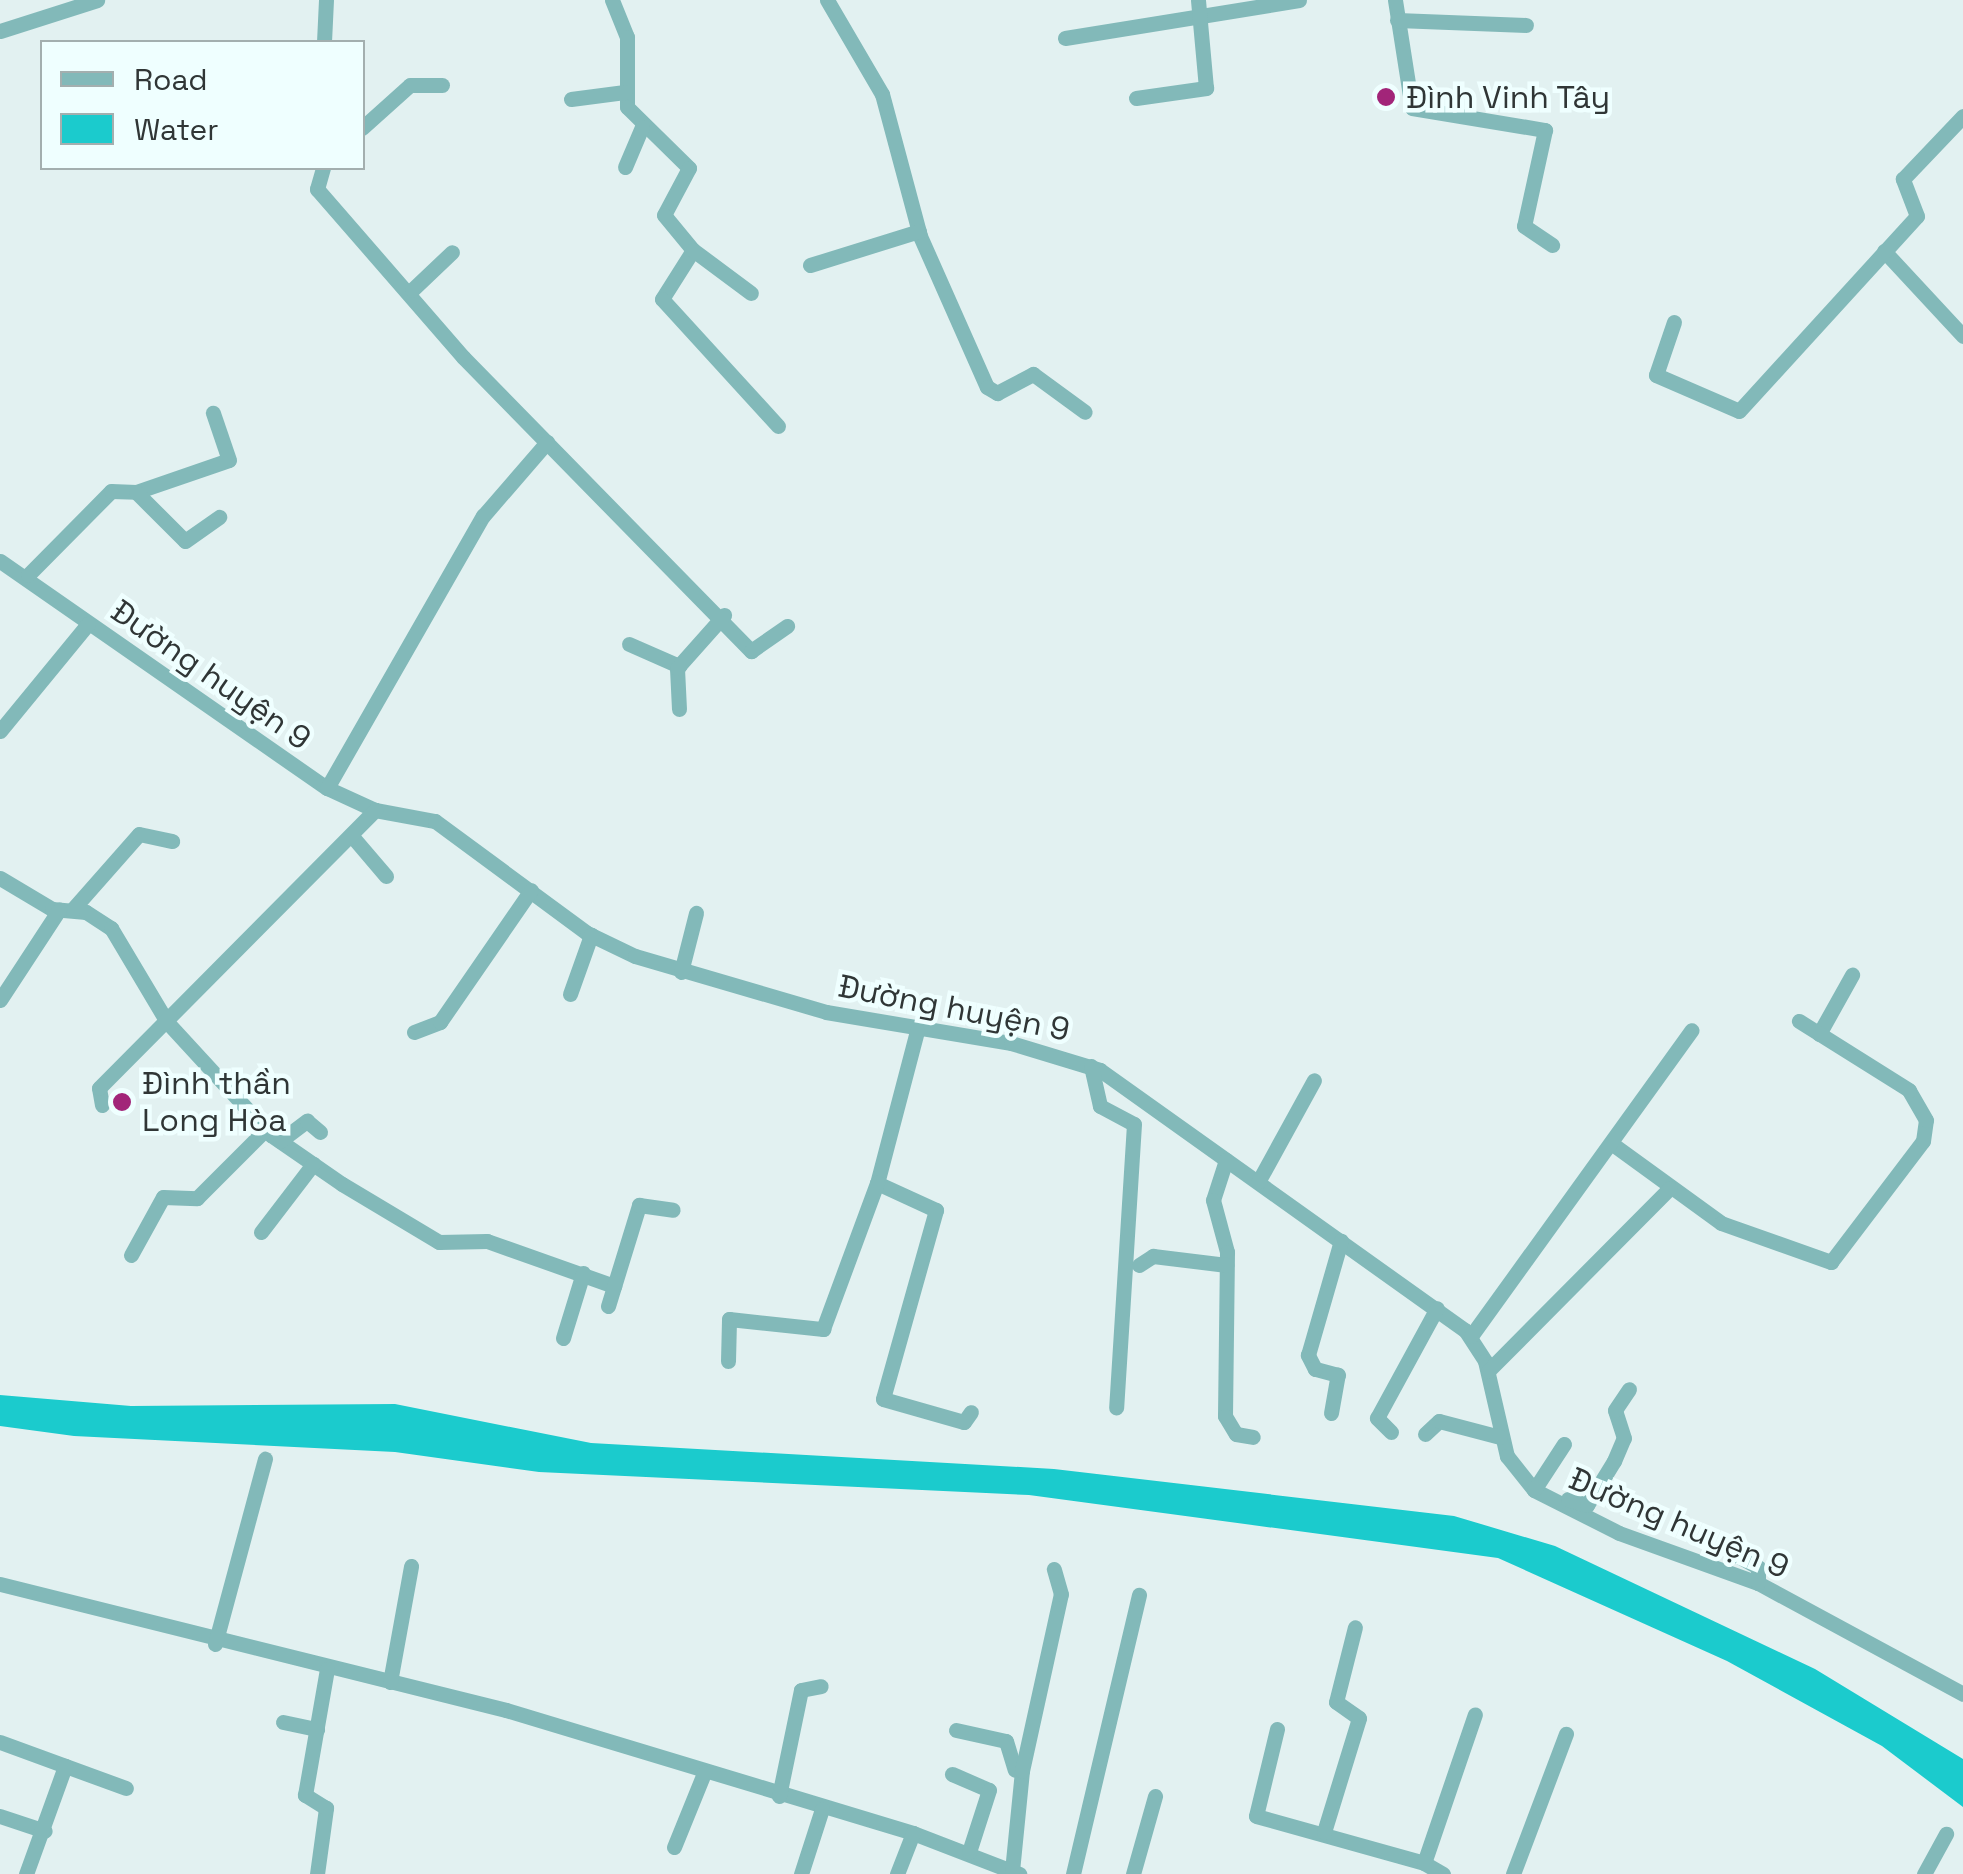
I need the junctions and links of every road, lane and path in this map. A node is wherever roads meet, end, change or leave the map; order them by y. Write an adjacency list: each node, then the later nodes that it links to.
1 (97, 0): 10 (street)
2 (326, 0): 12 (street)
3 (612, 0): 14 (street)
4 (827, 0): 22 (street)
5 (1299, 0): 7 (street)
6 (1395, 0): 8 (street)
7 (1200, 8): 11 (street); 15 (street)
8 (1398, 20): 9 (street); 23 (street)
9 (1526, 25)
10 (0, 31)
11 (1065, 38)
12 (324, 40)
13 (442, 85): 18 (street)
14 (625, 92): 16 (street); 19 (street)
15 (1136, 98)
16 (571, 99)
17 (1963, 116): 25 (street)
18 (365, 125)
19 (642, 127): 20 (street); 24 (street)
20 (625, 167)
21 (323, 170): 28 (street)
22 (919, 231): 27 (street); 32 (street)
23 (1552, 245)
24 (693, 250): 29 (street); 34 (street)
25 (1884, 251): 30 (street); 31 (street)
26 (452, 252): 28 (street)
27 (810, 265)
28 (412, 290): 35 (street)
29 (751, 293)
30 (1674, 322)
31 (1963, 336)
32 (1085, 412)
33 (214, 413): 36 (street)
34 (778, 426)
35 (546, 442): 40 (street); 47 (street)
36 (136, 492): 37 (street); 39 (street)
37 (219, 517)
38 (0, 561): 39 (street, Đường huyện 9)
39 (28, 575): 41 (street, Đường huyện 9)
40 (724, 615): 42 (street); 44 (street)
41 (88, 624): 46 (street); 47 (street, Đường huyện 9)
42 (787, 626)
43 (630, 644): 44 (street)
44 (679, 666): 45 (street)
45 (679, 708)
46 (0, 731)
47 (327, 788): 48 (street, Đường huyện 9)
48 (375, 810): 49 (street); 53 (street, Đường huyện 9)
49 (351, 834): 51 (street); 61 (street)
50 (172, 841): 54 (street)
51 (386, 876)
52 (0, 878): 54 (street)
53 (530, 890): 56 (street, Đường huyện 9); 65 (street)
54 (65, 910): 60 (street); 61 (street)
55 (696, 913): 57 (street)
56 (591, 935): 57 (street, Đường huyện 9); 59 (street)
57 (680, 972): 64 (street, Đường huyện 9)
58 (1852, 975): 66 (street)
59 (570, 994)
60 (0, 1000)
61 (165, 1019): 69 (street); 70 (street)
62 (1800, 1022): 66 (street)
63 (1692, 1030): 73 (street)
64 (917, 1031): 67 (street, Đường huyện 9); 77 (street)
65 (414, 1032)
66 (1819, 1034): 78 (street)
67 (1091, 1066): 74 (street, Đường huyện 9); 94 (street)
68 (1314, 1080): 76 (street)
69 (102, 1105)
70 (266, 1129): 72 (street); 82 (street)
71 (320, 1132): 72 (street)
72 (280, 1140): 75 (street)
73 (1611, 1143): 78 (street); 89 (street)
74 (1226, 1160): 76 (street, Đường huyện 9); 84 (street)
75 (313, 1164): 80 (street); 85 (street)
76 (1258, 1182): 81 (street, Đường huyện 9)
77 (878, 1183): 91 (street); 95 (street)
78 (1670, 1188): 92 (street)
79 (673, 1210): 86 (street)
80 (261, 1232)
81 (1341, 1241): 88 (street, Đường huyện 9); 96 (street)
82 (131, 1254)
83 (1139, 1264): 84 (street)
84 (1226, 1266): 99 (street)
85 (583, 1274): 86 (street); 90 (street)
86 (614, 1286): 87 (street)
87 (608, 1306)
88 (1437, 1308): 89 (street, Đường huyện 9); 97 (street)
89 (1470, 1336): 92 (street, Đường huyện 9)
90 (562, 1338)
91 (728, 1361)
92 (1488, 1371): 100 (street, Đường huyện 9)
93 (1629, 1389): 103 (street)
94 (1116, 1407)
95 (971, 1412)
96 (1331, 1414)
97 (1391, 1432)
98 (1425, 1434): 100 (street)
99 (1252, 1437)
100 (1500, 1437): 103 (street, Đường huyện 9)
101 (1564, 1444): 103 (street)
102 (265, 1459): 111 (street)
103 (1536, 1486): 107 (street, Đường huyện 9)
104 (1728, 1550): 107 (street)
105 (411, 1566): 113 (street)
106 (1054, 1569): 138 (street)
107 (1758, 1583): 115 (street, Đường huyện 9)
108 (0, 1584): 111 (street)
109 (1138, 1595): 143 (street)
110 (1355, 1627): 132 (street)
111 (215, 1644): 112 (street)
112 (327, 1669): 113 (street); 118 (street)
113 (390, 1682): 124 (street)
114 (820, 1686): 127 (street)
115 (1963, 1694)
116 (1475, 1714): 137 (street)
117 (284, 1722): 118 (street)
118 (318, 1729): 140 (street)
119 (1277, 1729): 132 (street)
120 (956, 1730): 138 (street)
121 (1566, 1734): 146 (street)
122 (0, 1742): 123 (street)
123 (65, 1766): 126 (street); 131 (street)
124 (704, 1773): 127 (street); 135 (street)
125 (952, 1774): 136 (street)
126 (126, 1788)
127 (779, 1796): 129 (street)
128 (1156, 1796): 144 (street)
129 (822, 1809): 133 (street); 141 (street)
130 (0, 1816): 131 (street)
131 (44, 1831): 139 (street)
132 (1324, 1832): 137 (street)
133 (914, 1833): 136 (street); 142 (street)
134 (1946, 1834): 147 (street)
135 (674, 1847)
136 (969, 1852): 138 (street)
137 (1424, 1863): 145 (street)
138 (1013, 1871)
139 (26, 1874)
140 (318, 1874)
141 (802, 1874)
142 (897, 1874)
143 (1073, 1874)
144 (1133, 1874)
145 (1443, 1874)
146 (1513, 1874)
147 (1924, 1874)

